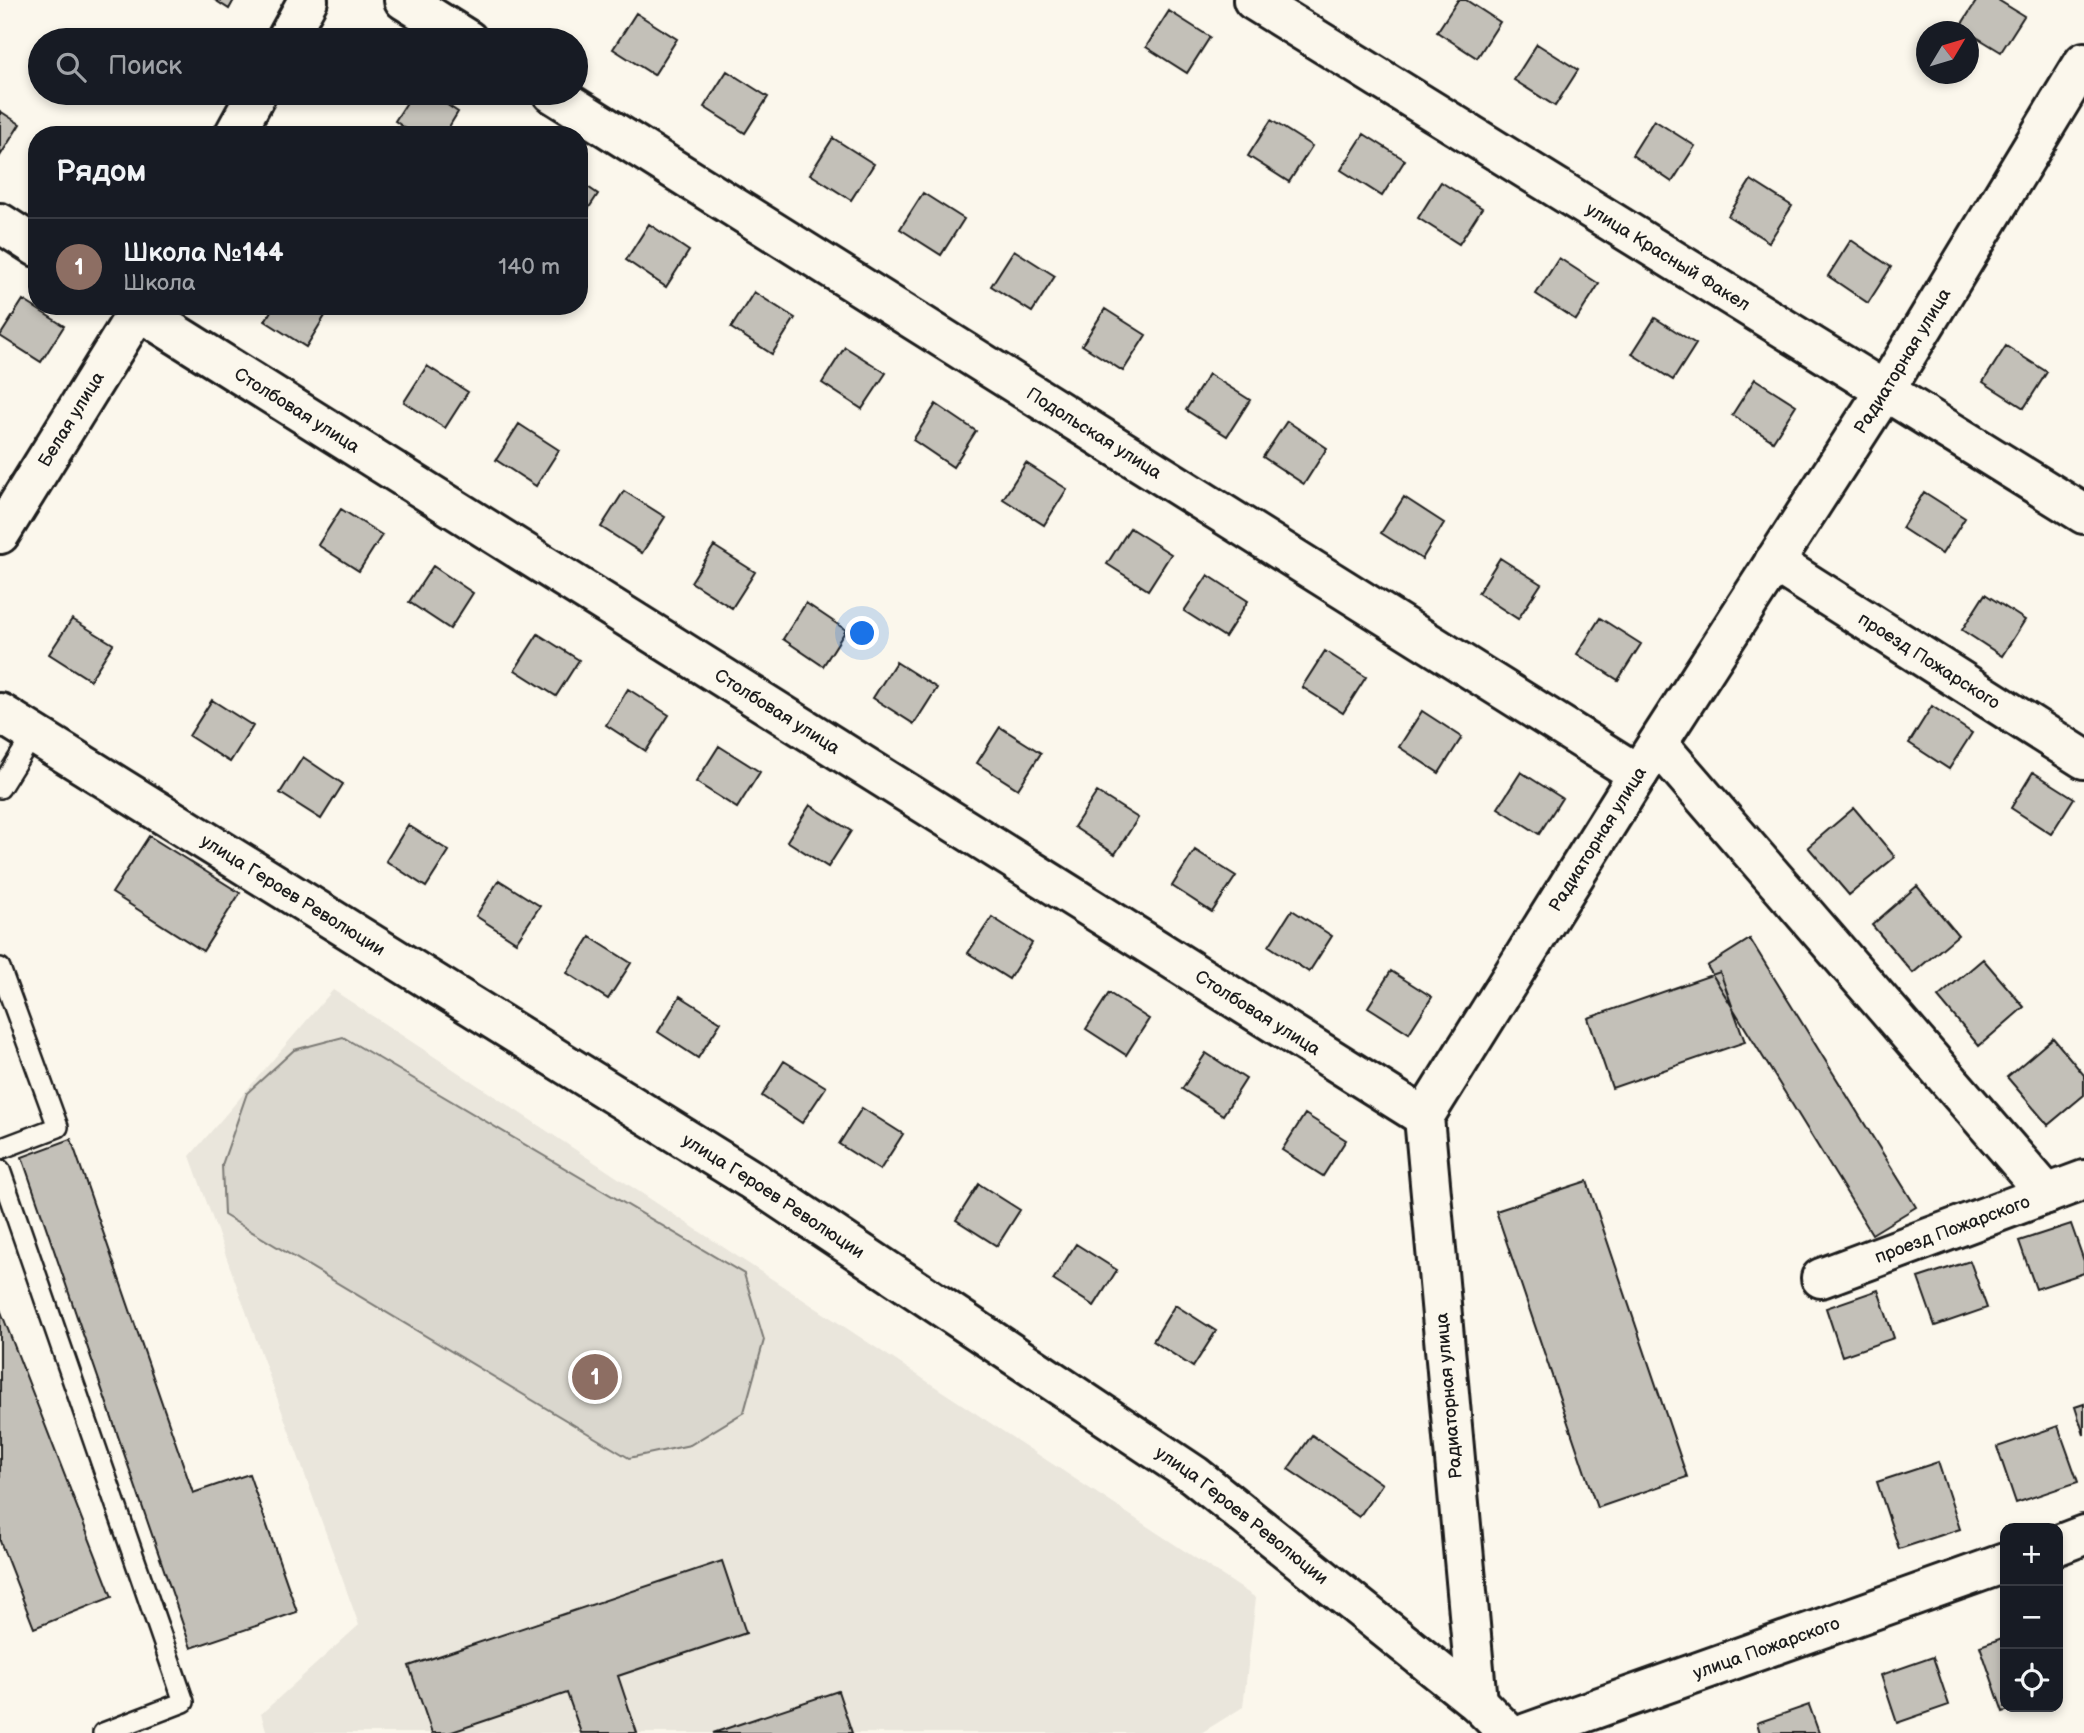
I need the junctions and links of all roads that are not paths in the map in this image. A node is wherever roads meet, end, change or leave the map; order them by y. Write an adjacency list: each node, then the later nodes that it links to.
1 (308, 0): 4 (street)
2 (404, 0): 5 (street)
3 (1253, 0): 14 (street, улица Красный Факел)
4 (293, 28)
5 (449, 28)
6 (2084, 62): 14 (street, Радиаторная улица)
7 (250, 105): 9 (street)
8 (572, 105): 20 (street, Подольская улица)
9 (239, 126)
10 (0, 223): 11 (street)
11 (28, 241)
12 (133, 315): 16 (street, Белая улица)
13 (148, 315): 24 (street, Столбовая улица)
14 (1884, 392): 15 (street, улица Красный Факел); 17 (street, Радиаторная улица)
15 (2084, 514)
16 (0, 534)
17 (1774, 562): 20 (street, Радиаторная улица); 21 (street, проезд Пожарского)
18 (0, 713): 19 (street, улица Героев Революции)
19 (33, 735): 22 (lane); 33 (street, улица Героев Революции)
20 (1648, 759): 24 (street, Радиаторная улица); 28 (street, Подольская улица)
21 (2084, 759)
22 (0, 788)
23 (0, 968): 25 (lane)
24 (1424, 1117): 33 (street, Радиаторная улица)
25 (0, 1149)
26 (0, 1170): 34 (lane)
27 (2084, 1180): 28 (street, проезд Пожарского)
28 (2048, 1194): 29 (street, проезд Пожарского)
29 (1821, 1278)
30 (2084, 1535): 31 (street)
31 (2063, 1543)
32 (2000, 1565): 36 (street, улица Пожарского)
33 (1477, 1702): 35 (street, улица Героев Революции)
34 (103, 1733)
35 (1508, 1733)
36 (1527, 1733)

